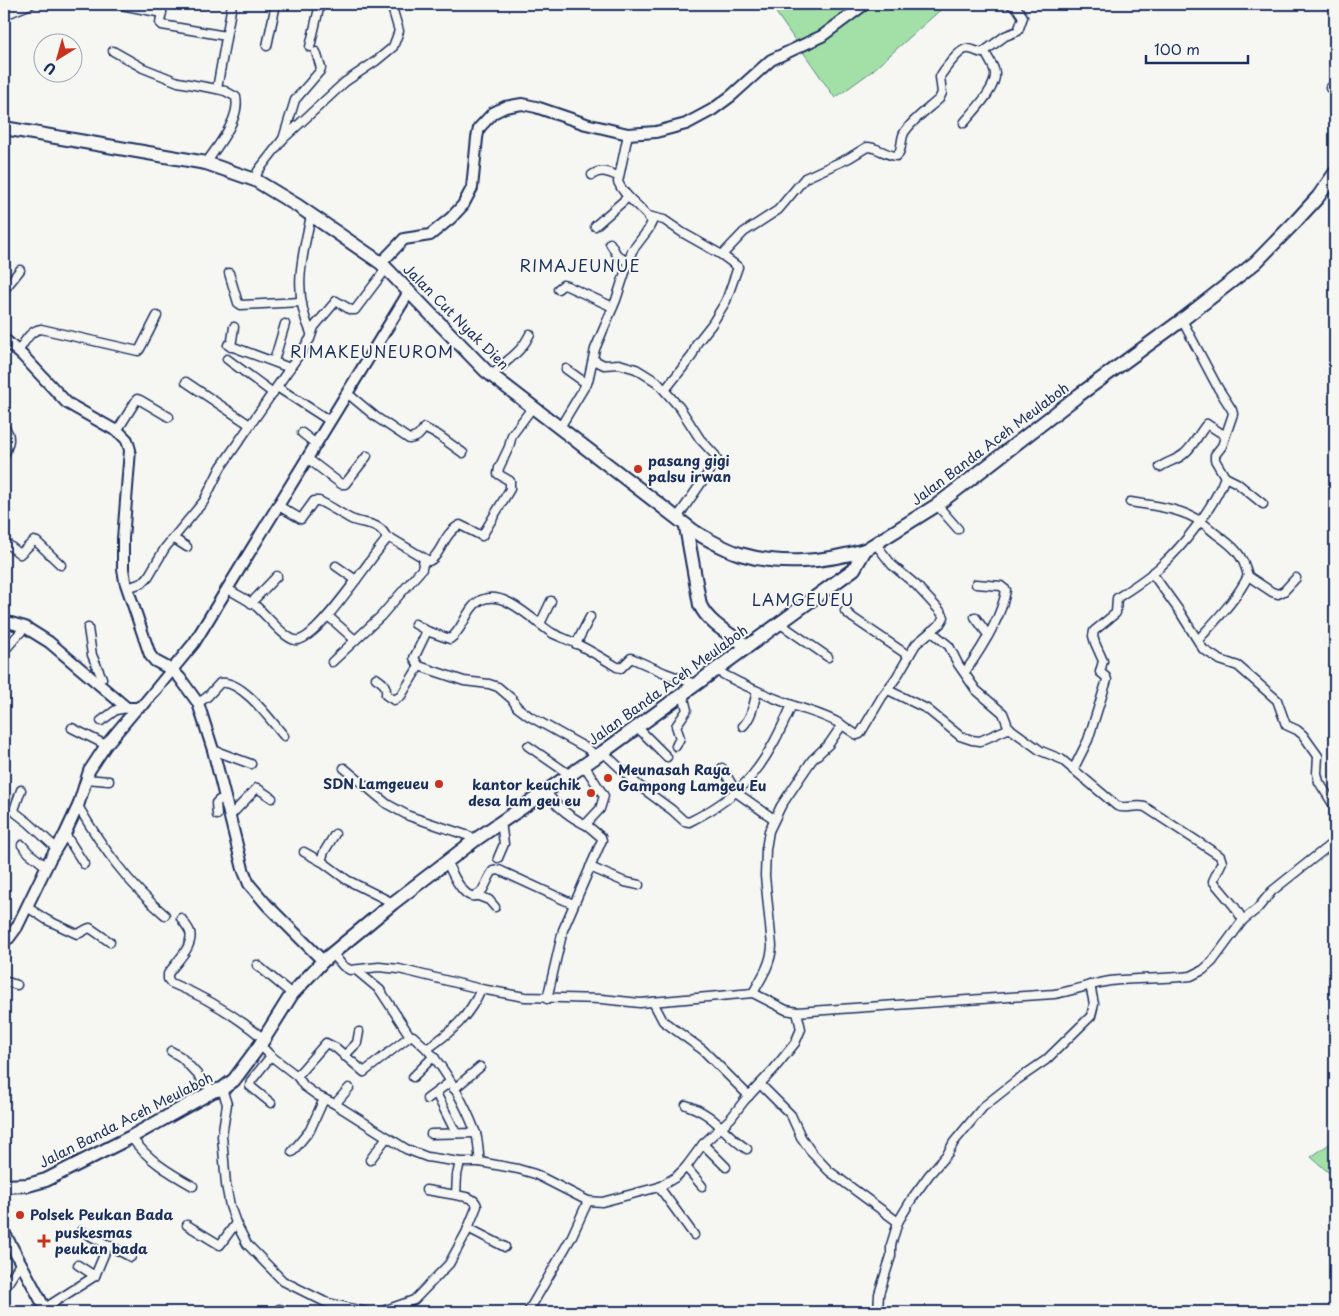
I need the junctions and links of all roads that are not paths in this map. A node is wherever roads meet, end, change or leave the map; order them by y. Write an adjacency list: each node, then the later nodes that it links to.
1 (31, 4): 11 (street)
2 (121, 4): 10 (street)
3 (163, 4): 10 (street)
4 (232, 4): 12 (street)
5 (276, 4): 13 (street)
6 (320, 4): 20 (street)
7 (391, 4): 20 (street)
8 (866, 4): 19 (street)
9 (1010, 4): 15 (street)
10 (162, 13): 12 (street)
11 (7, 14)
12 (226, 36): 16 (street)
13 (267, 46)
14 (113, 51): 16 (street)
15 (985, 51): 17 (street); 31 (street)
16 (217, 89): 21 (street)
17 (964, 123)
18 (4, 128): 21 (highway, Jalan Cut Nyak Dien)
19 (628, 134): 24 (street); 33 (street)
20 (284, 139): 25 (street)
21 (206, 163): 25 (highway, Jalan Cut Nyak Dien)
22 (1335, 173): 42 (highway, Jalan Banda Aceh Meulaboh)
23 (592, 175): 24 (street)
24 (618, 176): 26 (street)
25 (255, 180): 27 (highway, Jalan Cut Nyak Dien)
26 (628, 197): 28 (street); 29 (street)
27 (311, 216): 33 (highway, Jalan Cut Nyak Dien); 39 (street)
28 (648, 216): 31 (street); 32 (street)
29 (595, 226)
30 (610, 243): 32 (street)
31 (722, 255): 58 (street)
32 (629, 263): 40 (street)
33 (384, 266): 38 (highway, Jalan Cut Nyak Dien); 45 (street)
34 (20, 270): 37 (street)
35 (229, 273): 39 (street)
36 (558, 289): 40 (street)
37 (4, 290)
38 (408, 292): 54 (highway, Jalan Cut Nyak Dien); 59 (street)
39 (301, 302): 45 (street)
40 (613, 307): 50 (street)
41 (157, 316): 48 (street)
42 (1182, 320): 68 (street); 79 (highway, Jalan Banda Aceh Meulaboh)
43 (285, 324): 51 (street)
44 (234, 327): 51 (street)
45 (311, 333): 52 (street)
46 (530, 334): 54 (street)
47 (4, 339): 48 (street)
48 (18, 352): 66 (street)
49 (228, 359): 57 (street)
50 (594, 360): 56 (street); 58 (street)
51 (274, 361): 52 (street)
52 (290, 368): 57 (street)
53 (566, 369): 56 (street)
54 (492, 376): 60 (highway, Jalan Cut Nyak Dien)
55 (186, 382): 63 (street)
56 (587, 384): 65 (street)
57 (275, 390): 62 (street); 63 (street)
58 (665, 390): 80 (street)
59 (347, 394): 62 (street); 70 (street)
60 (532, 408): 65 (highway, Jalan Cut Nyak Dien); 89 (street)
61 (169, 417): 66 (street)
62 (330, 421): 69 (street)
63 (250, 425): 84 (street)
64 (4, 427): 71 (street)
65 (559, 429): 80 (highway, Jalan Cut Nyak Dien)
66 (117, 431): 98 (street)
67 (302, 433): 69 (street)
68 (1224, 435): 74 (street); 75 (street)
69 (316, 444): 73 (street)
70 (464, 453)
71 (4, 456)
72 (367, 456): 73 (street)
73 (308, 458): 78 (street)
74 (1160, 467)
75 (1225, 478): 77 (street); 81 (street)
76 (1130, 502): 81 (street)
77 (1263, 504)
78 (277, 505): 85 (street); 99 (street)
79 (937, 505): 83 (street); 88 (highway, Jalan Banda Aceh Meulaboh)
80 (677, 518): 82 (highway, Jalan Cut Nyak Dien)
81 (1200, 521): 92 (street); 94 (street)
82 (686, 527): 88 (highway, Jalan Cut Nyak Dien); 118 (highway)
83 (958, 529)
84 (173, 538): 87 (street); 98 (street)
85 (387, 539): 89 (street); 96 (street)
86 (4, 543): 90 (street)
87 (186, 547)
88 (870, 547): 107 (highway, Jalan Banda Aceh Meulaboh); 113 (street)
89 (424, 559): 115 (street)
90 (61, 565)
91 (336, 566): 96 (street)
92 (1152, 573): 116 (street); 153 (street)
93 (277, 576): 101 (street)
94 (1248, 576): 95 (street); 116 (street)
95 (1296, 578)
96 (356, 580): 103 (street)
97 (976, 584): 114 (street)
98 (127, 588): 126 (street)
99 (228, 588): 101 (street); 126 (street)
100 (551, 601): 109 (street)
101 (251, 603): 103 (street)
102 (845, 611): 120 (street)
103 (328, 616): 115 (street)
104 (590, 617): 117 (street)
105 (974, 617): 114 (street)
106 (4, 621): 110 (street)
107 (779, 623): 118 (highway, Jalan Banda Aceh Meulaboh); 121 (street)
108 (415, 624): 112 (street)
109 (540, 624): 112 (street); 117 (street)
110 (25, 628): 119 (street); 128 (street)
111 (88, 628): 128 (street)
112 (427, 631): 123 (street)
113 (932, 631): 120 (street); 125 (street)
114 (988, 635): 125 (street)
115 (355, 640): 122 (street)
116 (1198, 640): 163 (street)
117 (576, 644): 129 (street)
118 (747, 646): 124 (highway, Jalan Banda Aceh Meulaboh)
119 (4, 651)
120 (909, 656): 130 (street)
121 (828, 657)
122 (332, 662)
123 (419, 666): 127 (street); 147 (street)
124 (714, 669): 129 (highway, Jalan Banda Aceh Meulaboh); 131 (street)
125 (965, 672): 141 (street)
126 (169, 673): 133 (street); 135 (street)
127 (376, 678)
128 (95, 682): 135 (street)
129 (695, 684): 132 (highway, Jalan Banda Aceh Meulaboh)
130 (888, 690): 137 (street); 141 (street)
131 (757, 691): 134 (street); 138 (street)
132 (683, 694): 139 (highway, Jalan Banda Aceh Meulaboh); 145 (street)
133 (198, 703): 142 (street); 146 (street)
134 (792, 705): 137 (street); 159 (street)
135 (132, 708): 136 (street); 143 (street)
136 (102, 721)
137 (842, 725): 166 (street)
138 (743, 726)
139 (637, 727): 147 (highway, Jalan Banda Aceh Meulaboh); 148 (street)
140 (72, 728): 143 (street)
141 (1010, 728): 153 (street)
142 (284, 736)
143 (106, 745): 155 (street)
144 (528, 746): 154 (street)
145 (676, 746)
146 (213, 750): 149 (street); 161 (street)
147 (600, 754): 150 (highway, Jalan Banda Aceh Meulaboh); 159 (street)
148 (666, 757)
149 (251, 764)
150 (584, 765): 154 (highway, Jalan Banda Aceh Meulaboh); 168 (street)
151 (344, 768): 171 (street)
152 (722, 768): 159 (street)
153 (1073, 770): 190 (street)
154 (570, 775): 158 (highway, Jalan Banda Aceh Meulaboh)
155 (86, 779): 156 (street); 162 (street)
156 (109, 781)
157 (21, 790): 174 (street)
158 (546, 792): 167 (highway, Jalan Banda Aceh Meulaboh); 168 (street)
159 (737, 793): 166 (street)
160 (272, 798): 165 (street)
161 (224, 799): 164 (street); 165 (street)
162 (78, 806): 169 (street); 188 (street)
163 (1335, 807)
164 (218, 815)
165 (231, 815): 193 (street)
166 (774, 819): 200 (street)
167 (501, 822): 171 (highway, Jalan Banda Aceh Meulaboh); 176 (street)
168 (588, 826): 181 (street)
169 (65, 834): 174 (street); 179 (street)
170 (335, 834): 177 (street)
171 (475, 840): 178 (highway, Jalan Banda Aceh Meulaboh)
172 (1335, 841): 190 (street)
173 (22, 845): 180 (street)
174 (56, 848): 180 (street)
175 (304, 852): 177 (street)
176 (498, 858)
177 (321, 861): 184 (street)
178 (446, 862): 183 (street); 184 (highway, Jalan Banda Aceh Meulaboh)
179 (84, 864)
180 (47, 867): 186 (street)
181 (590, 867): 182 (street); 185 (street)
182 (639, 885)
183 (476, 895): 185 (street); 187 (street)
184 (393, 903): 193 (highway, Jalan Banda Aceh Meulaboh)
185 (573, 904): 202 (street)
186 (27, 907): 191 (street); 192 (street)
187 (495, 907)
188 (165, 916)
189 (181, 918): 207 (street)
190 (1242, 920): 198 (street)
191 (4, 940)
192 (110, 942)
193 (327, 957): 195 (street); 201 (highway, Jalan Banda Aceh Meulaboh)
194 (257, 965): 201 (street)
195 (356, 970): 199 (street); 206 (street)
196 (4, 981): 197 (street)
197 (17, 985)
198 (1090, 985): 204 (street); 248 (street)
199 (481, 989): 202 (street); 208 (street)
200 (753, 993): 203 (street); 204 (street)
201 (292, 994): 207 (highway, Jalan Banda Aceh Meulaboh)
202 (547, 999): 203 (street)
203 (653, 1002): 221 (street)
204 (797, 1012): 216 (street)
205 (359, 1032): 211 (street)
206 (410, 1036): 208 (street); 211 (street)
207 (262, 1042): 210 (street); 219 (highway, Jalan Banda Aceh Meulaboh)
208 (427, 1049): 212 (street)
209 (171, 1051): 219 (street)
210 (271, 1056): 214 (street); 224 (street)
211 (344, 1056): 214 (street)
212 (434, 1056): 215 (street); 217 (street)
213 (480, 1067): 217 (street)
214 (297, 1076): 222 (street)
215 (412, 1077)
216 (760, 1084): 221 (street); 248 (street)
217 (452, 1085): 220 (street); 228 (street)
218 (349, 1088): 225 (street)
219 (217, 1090): 231 (highway, Jalan Banda Aceh Meulaboh); 249 (street)
220 (436, 1093): 223 (street); 229 (street)
221 (749, 1096): 227 (street)
222 (324, 1098): 225 (street); 235 (street)
223 (427, 1099)
224 (271, 1103)
225 (335, 1104): 232 (street)
226 (686, 1105): 227 (street)
227 (722, 1127): 233 (street); 234 (street)
228 (476, 1132): 229 (street); 238 (street)
229 (456, 1133): 230 (street)
230 (431, 1134)
231 (131, 1137): 241 (highway, Jalan Banda Aceh Meulaboh); 242 (street)
232 (387, 1137): 236 (street); 237 (street)
233 (703, 1144): 239 (street); 240 (street)
234 (748, 1149)
235 (292, 1152)
236 (370, 1160)
237 (460, 1162): 238 (street); 246 (street)
238 (480, 1162): 247 (street)
239 (686, 1167): 243 (street); 244 (street)
240 (726, 1167)
241 (4, 1186)
242 (193, 1186)
243 (702, 1186)
244 (659, 1187): 247 (street); 254 (street)
245 (426, 1190): 246 (street)
246 (456, 1195): 251 (street)
247 (588, 1201): 267 (street)
248 (898, 1222): 268 (street)
249 (236, 1223): 250 (street); 265 (street)
250 (187, 1224)
251 (468, 1228): 256 (street); 266 (street)
252 (81, 1231): 255 (street)
253 (4, 1232): 258 (street)
254 (694, 1235)
255 (108, 1245): 257 (street); 260 (street)
256 (505, 1247)
257 (130, 1257)
258 (20, 1264): 261 (street); 262 (street)
259 (78, 1265): 260 (street)
260 (95, 1276): 262 (street)
261 (4, 1289)
262 (46, 1310)
263 (277, 1312): 264 (street)
264 (288, 1312)
265 (366, 1312)
266 (380, 1312)
267 (528, 1312)
268 (878, 1312)

